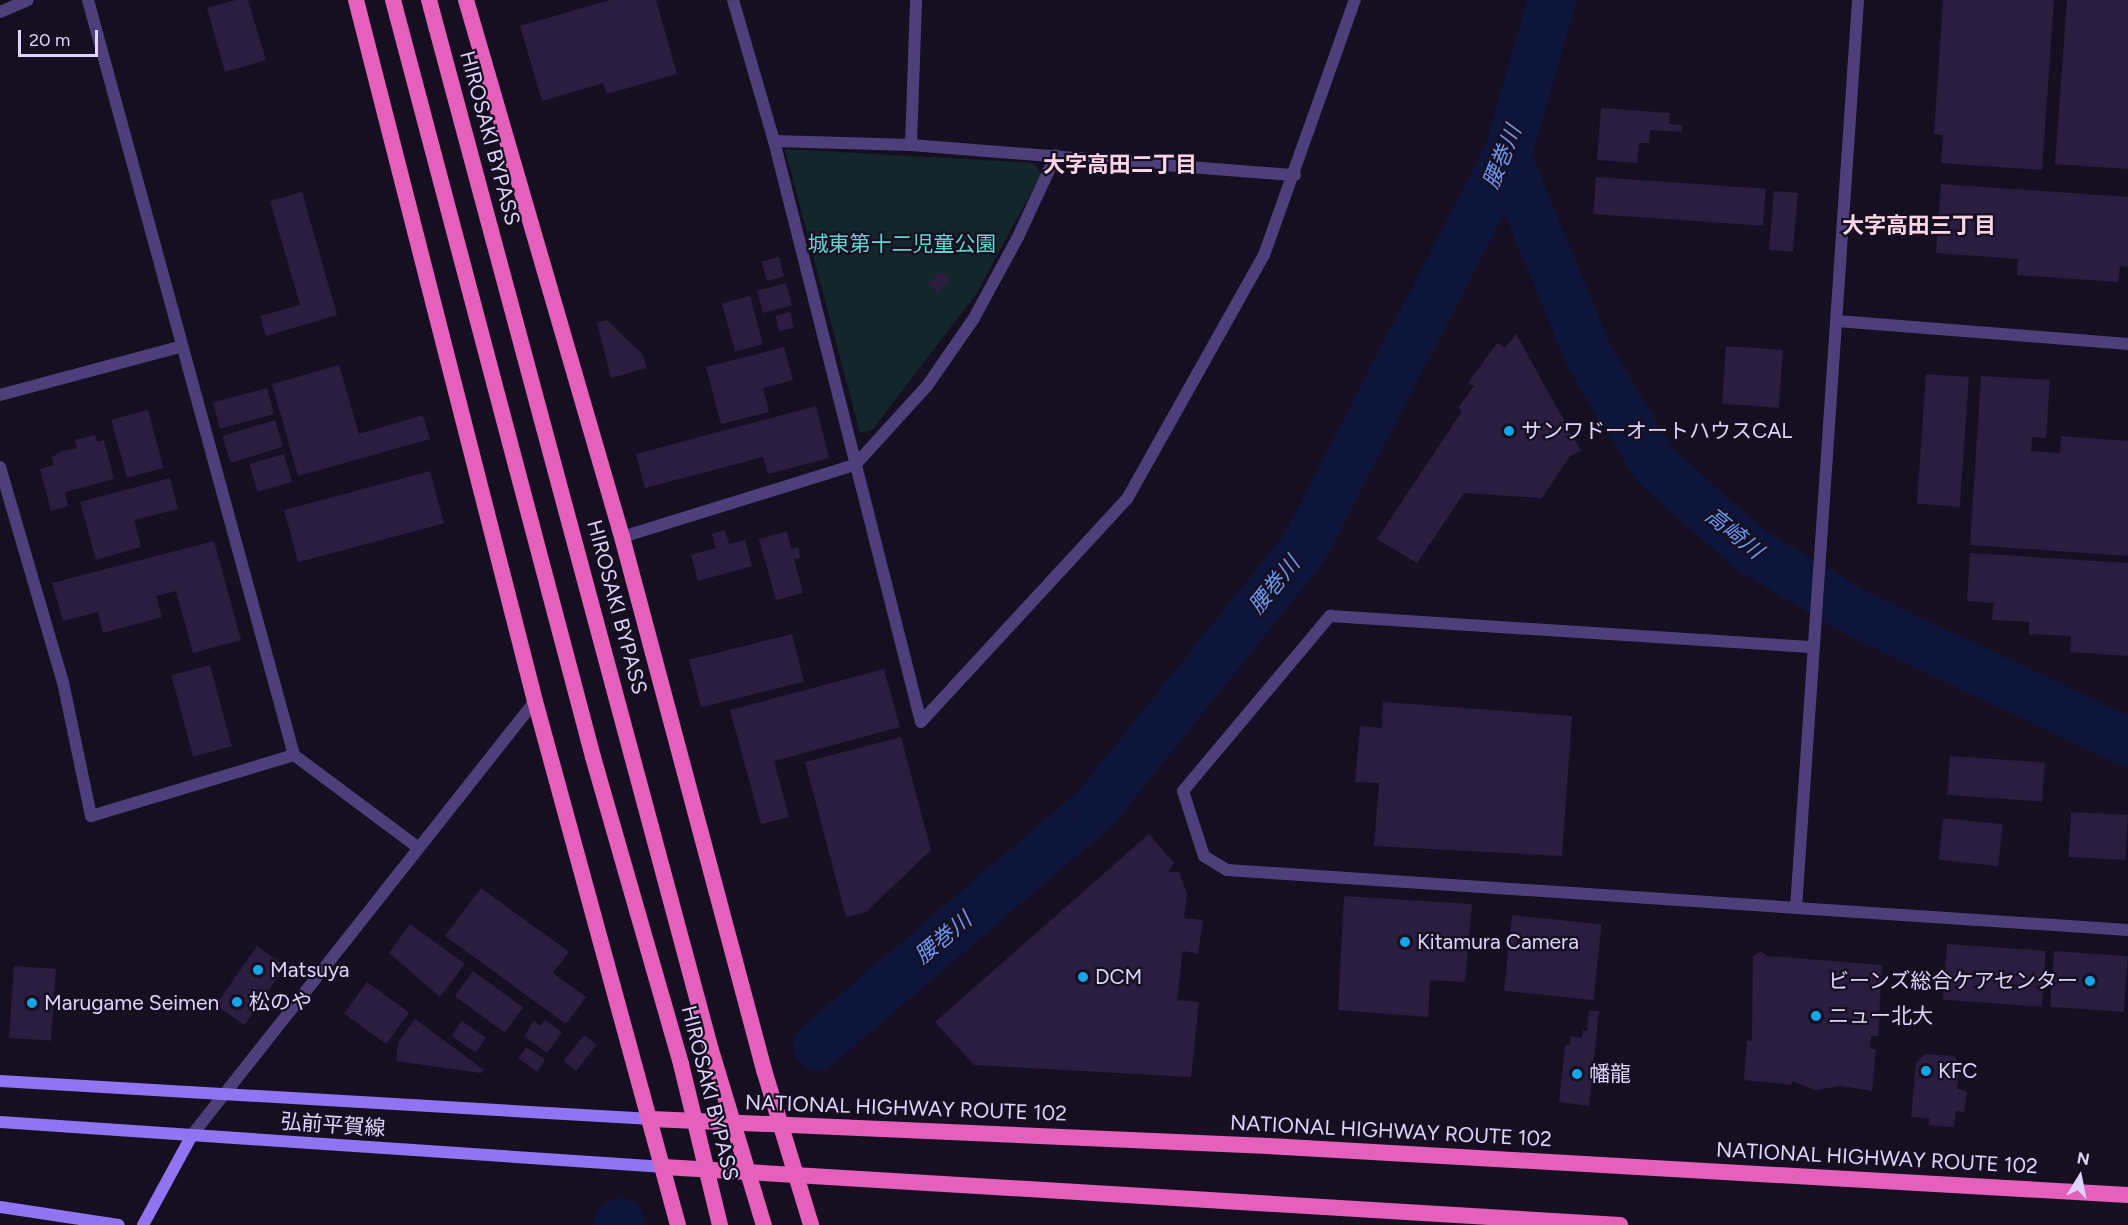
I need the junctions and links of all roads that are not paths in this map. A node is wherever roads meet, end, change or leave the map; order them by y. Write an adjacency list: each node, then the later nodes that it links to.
1 (28, 0): 11 (street)
2 (88, 0): 18 (street)
3 (356, 0): 24 (highway)
4 (393, 0): 42 (highway, HIROSAKI BYPASS)
5 (429, 0): 43 (highway, HIROSAKI BYPASS)
6 (466, 0): 22 (highway)
7 (733, 0): 12 (street)
8 (916, 0): 13 (street)
9 (1355, 0): 15 (street)
10 (1858, 0): 16 (street)
11 (0, 12)
12 (774, 141): 13 (street); 20 (street)
13 (911, 145): 14 (street)
14 (1056, 155): 15 (street); 20 (street)
15 (1295, 175): 20 (street)
16 (1837, 321): 17 (street); 23 (street)
17 (2128, 344)
18 (179, 347): 19 (street); 25 (street)
19 (0, 395)
20 (855, 465): 22 (street)
21 (0, 466): 25 (street)
22 (622, 537): 33 (highway)
23 (1814, 647): 27 (street); 27 (street)
24 (535, 701): 26 (street); 31 (highway)
25 (294, 755): 26 (street)
26 (416, 846): 30 (street)
27 (1796, 908): 28 (street)
28 (2128, 930)
29 (0, 1082): 30 (main road, 弘前平賀線)
30 (225, 1093): 31 (main road, 弘前平賀線); 34 (street)
31 (652, 1119): 33 (highway, NATIONAL HIGHWAY ROUTE 102); 35 (highway)
32 (0, 1122): 34 (main road, 弘前平賀線)
33 (781, 1125): 36 (highway); 37 (highway, NATIONAL HIGHWAY ROUTE 102)
34 (192, 1135): 35 (main road, 弘前平賀線); 40 (main road)
35 (664, 1167): 36 (highway); 41 (highway)
36 (796, 1174): 44 (highway); 45 (highway)
37 (2128, 1195)
38 (0, 1207): 39 (main road)
39 (119, 1225)
40 (142, 1225)
41 (678, 1225)
42 (720, 1225)
43 (764, 1225)
44 (811, 1225)
45 (1620, 1225)

